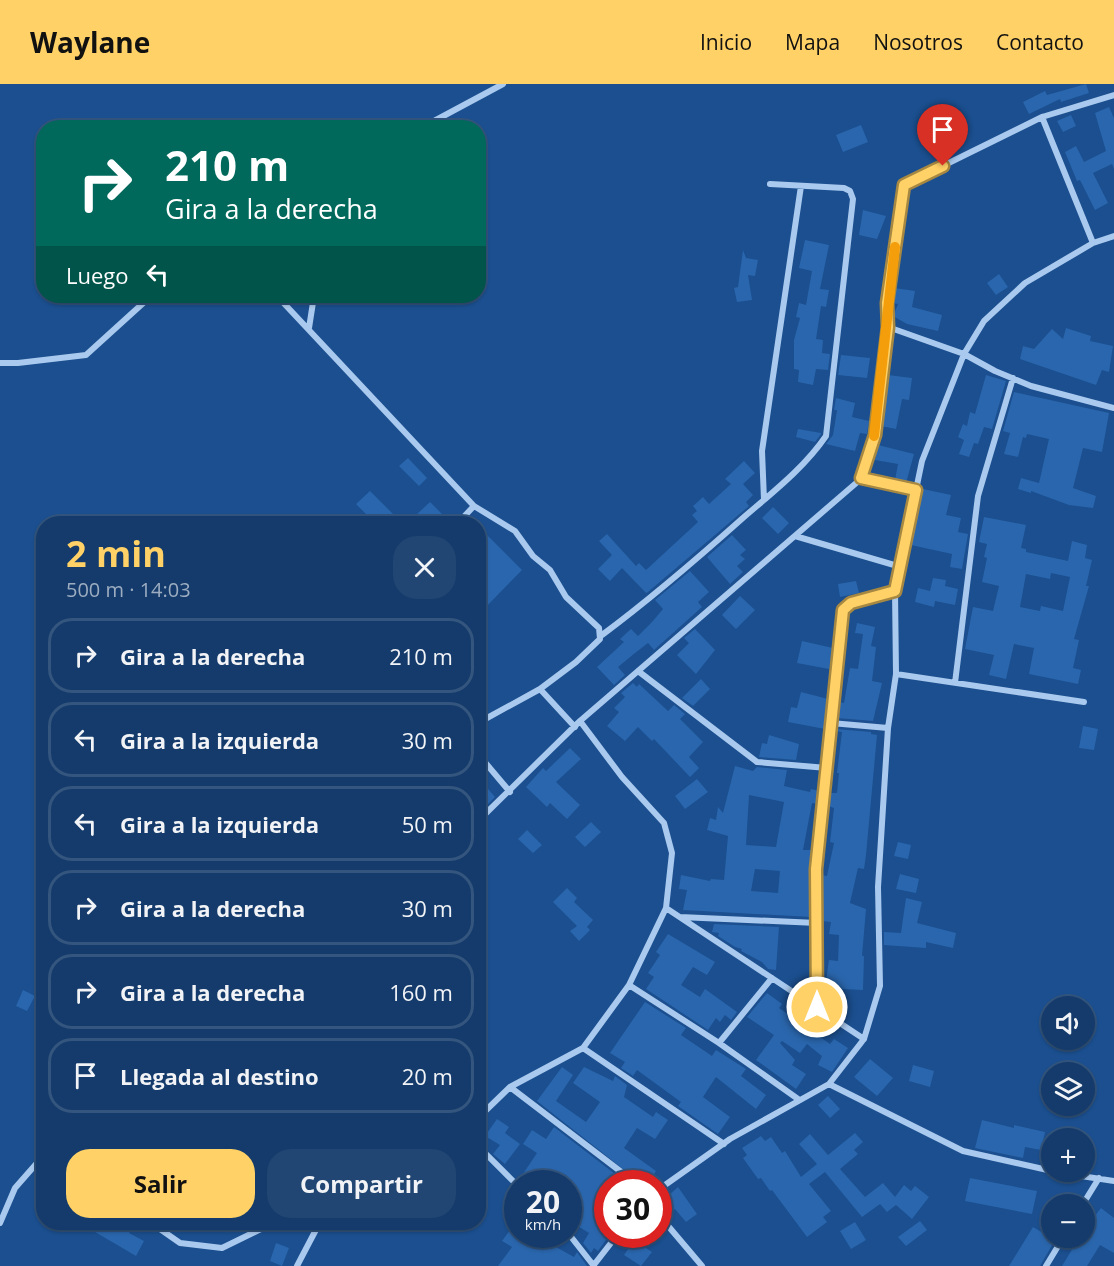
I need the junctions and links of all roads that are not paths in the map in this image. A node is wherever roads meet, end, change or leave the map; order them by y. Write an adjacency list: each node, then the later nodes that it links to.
1 (503, 84): 4 (street)
2 (1114, 95): 3 (street)
3 (1042, 117): 8 (street); 12 (street)
4 (436, 120)
5 (770, 184): 6 (street)
6 (801, 186): 20 (street); 20 (street)
7 (1114, 236): 8 (street)
8 (1093, 243): 14 (street)
9 (143, 303): 15 (street)
10 (284, 303): 13 (street)
11 (313, 303): 13 (street)
12 (888, 327): 14 (street); 18 (street)
13 (309, 328): 21 (street)
14 (964, 354): 16 (street); 19 (street)
15 (0, 363)
16 (1013, 378): 17 (street); 29 (street)
17 (1114, 408)
18 (861, 478): 19 (street); 23 (street)
19 (916, 490): 24 (street)
20 (764, 500): 26 (street)
21 (474, 506): 22 (street); 26 (street)
22 (465, 516)
23 (795, 536): 24 (street); 27 (street)
24 (901, 567): 25 (street)
25 (895, 591): 28 (street); 33 (street)
26 (602, 635): 30 (street)
27 (638, 671): 34 (street); 37 (street)
28 (896, 674): 29 (street); 35 (street)
29 (954, 683): 31 (street)
30 (540, 689): 32 (street); 34 (street)
31 (1084, 702)
32 (486, 719)
33 (831, 723): 35 (street); 37 (street)
34 (577, 724): 38 (street); 40 (street)
35 (888, 728): 46 (street)
36 (486, 764): 38 (street)
37 (827, 768): 42 (street)
38 (510, 792): 39 (street)
39 (486, 814)
40 (666, 908): 41 (street); 44 (street)
41 (679, 917): 42 (street); 43 (street)
42 (817, 923): 45 (street)
43 (772, 978): 45 (street); 47 (street)
44 (628, 985): 47 (street); 48 (street)
45 (817, 1007): 46 (street)
46 (864, 1039): 49 (street)
47 (719, 1043): 51 (street)
48 (583, 1048): 50 (street); 53 (street)
49 (829, 1084): 51 (street); 56 (street)
50 (510, 1087): 52 (street); 57 (street)
51 (798, 1100): 53 (street)
52 (486, 1110)
53 (724, 1144): 61 (street)
54 (486, 1154): 58 (street)
55 (36, 1164): 64 (street)
56 (1041, 1168)
57 (619, 1170)
58 (504, 1172)
59 (1095, 1177): 60 (street)
60 (1099, 1178): 62 (street); 63 (street)
61 (672, 1180)
62 (1114, 1181)
63 (1089, 1194)
64 (0, 1224)
65 (161, 1230): 66 (street)
66 (259, 1230)
67 (316, 1230): 72 (street)
68 (672, 1231): 74 (street)
69 (579, 1248): 73 (street)
70 (607, 1248): 73 (street)
71 (1057, 1248): 75 (street)
72 (297, 1266)
73 (593, 1266)
74 (702, 1266)
75 (1046, 1266)

